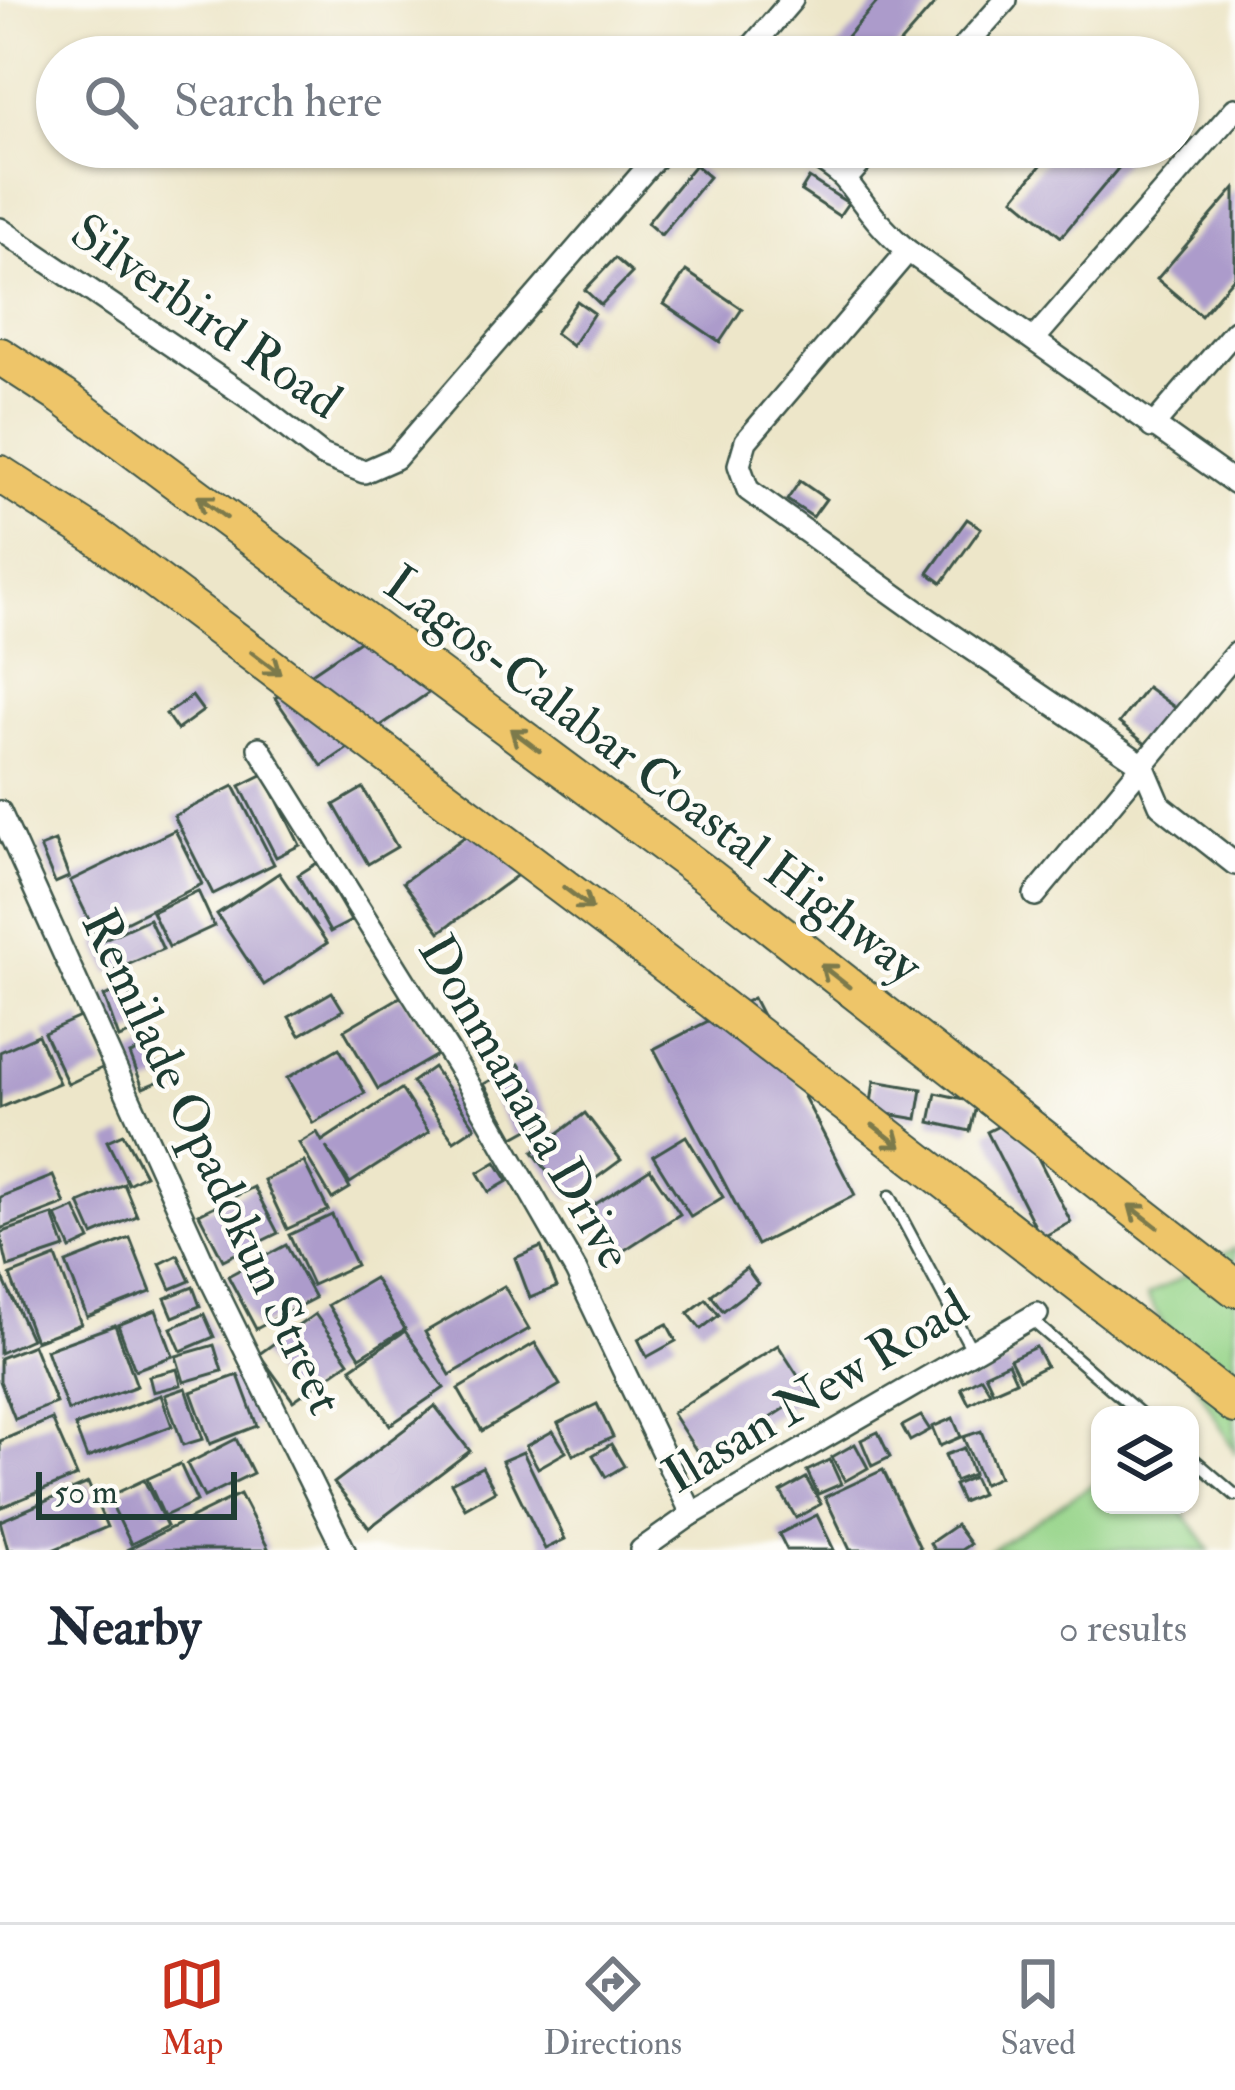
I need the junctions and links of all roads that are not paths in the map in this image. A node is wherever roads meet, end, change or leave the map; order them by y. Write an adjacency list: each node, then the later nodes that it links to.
1 (792, 0): 3 (street)
2 (1006, 0): 4 (street)
3 (761, 36)
4 (974, 36)
5 (1235, 109): 6 (street)
6 (1199, 150)
7 (647, 168): 12 (street, Silverbird Road)
8 (830, 168): 11 (street)
9 (856, 168): 11 (street)
10 (1183, 168): 15 (street)
11 (846, 179): 13 (street)
12 (0, 229)
13 (908, 251): 15 (street); 22 (street)
14 (1235, 331): 17 (street)
15 (1034, 339): 17 (street)
16 (0, 356): 27 (highway, Lagos-Calabar Coastal Highway, one-way to 16)
17 (1152, 427): 19 (street)
18 (0, 474): 30 (highway, one-way to 30)
19 (1235, 483)
20 (1235, 654): 22 (street)
21 (259, 748): 34 (street, Donmanana Drive)
22 (1143, 765): 24 (street); 25 (street)
23 (0, 812): 35 (street, Remilade Opadokun Street)
24 (1235, 864)
25 (1035, 896)
26 (890, 1196): 29 (lane)
27 (1235, 1288)
28 (1033, 1316): 29 (street, Ilasan New Road); 31 (lane)
29 (973, 1352): 34 (street, Ilasan New Road)
30 (1235, 1405)
31 (1132, 1406)
32 (1199, 1464): 33 (lane)
33 (1235, 1495)
34 (692, 1514): 36 (street, Ilasan New Road)
35 (344, 1550)
36 (641, 1550)

